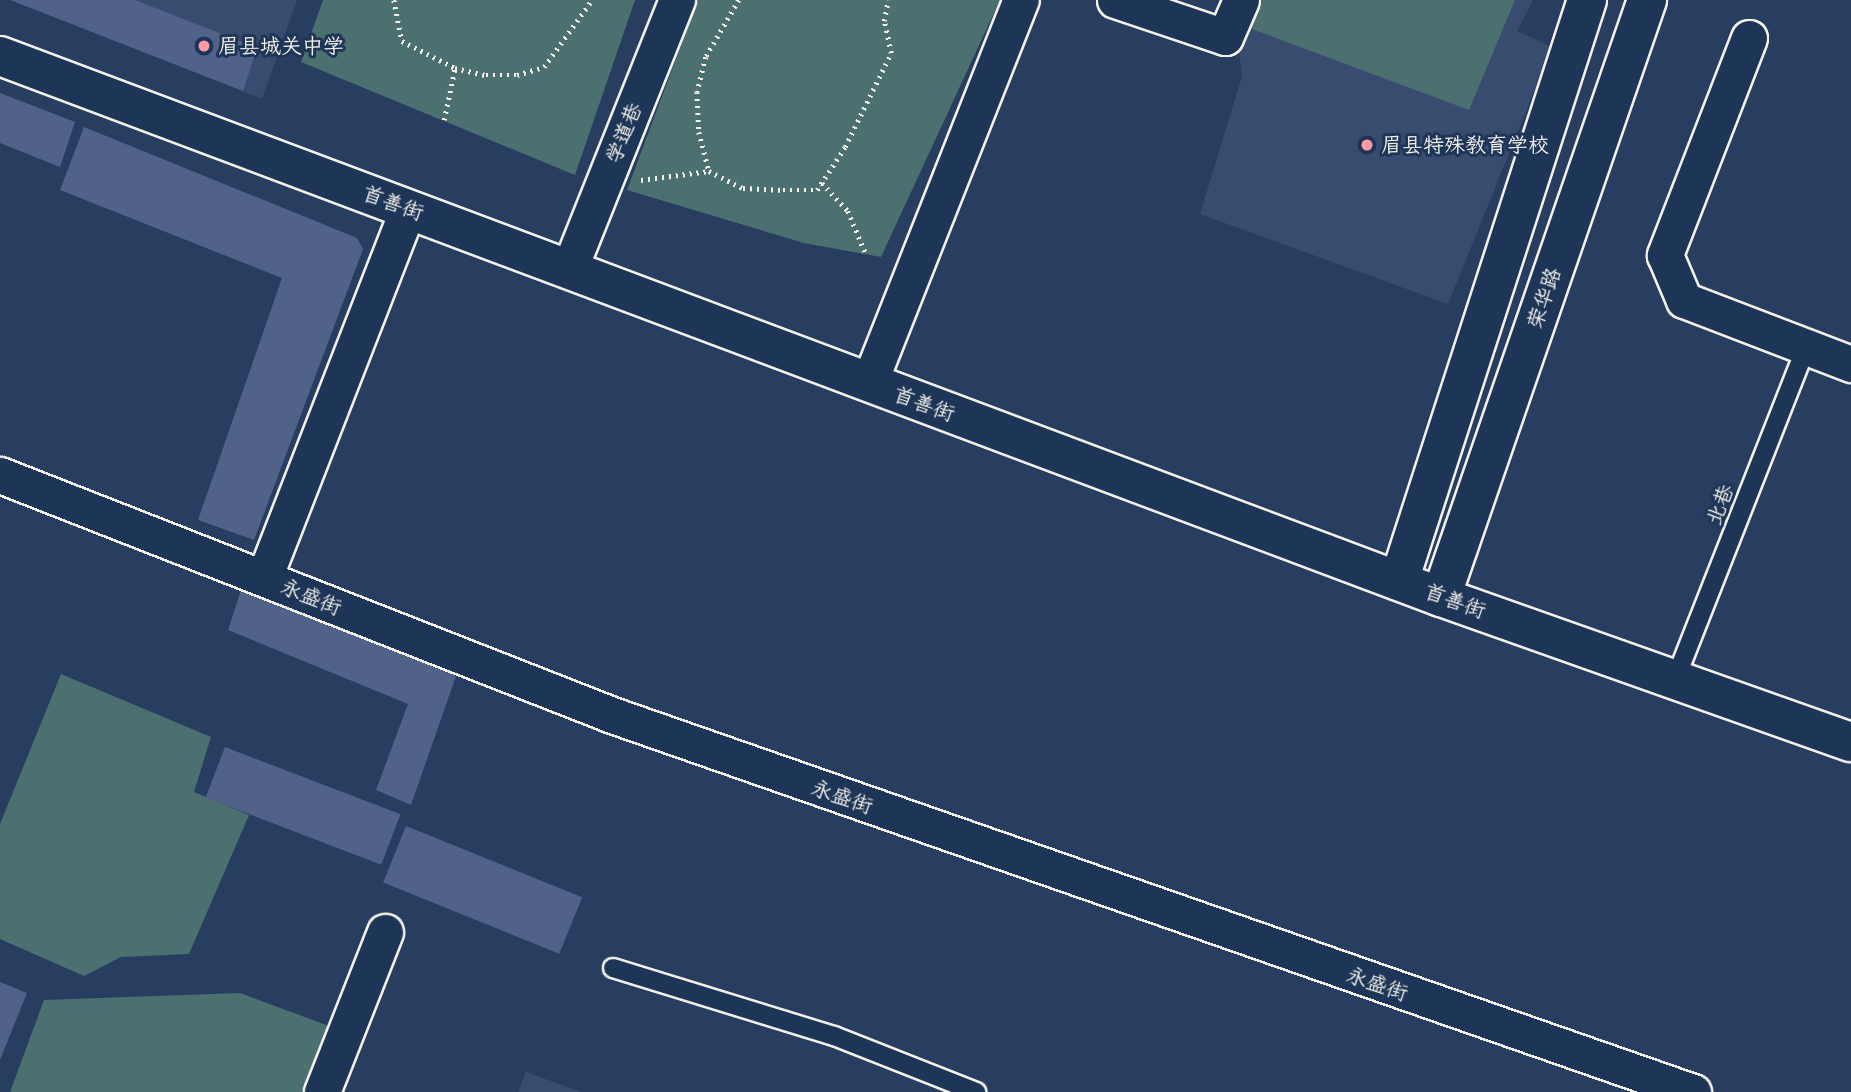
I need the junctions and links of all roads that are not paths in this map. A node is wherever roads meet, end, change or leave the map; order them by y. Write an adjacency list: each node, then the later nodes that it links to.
1 (677, 0): 10 (street, 学道巷)
2 (1021, 0): 13 (street)
3 (1115, 0): 4 (street)
4 (1241, 0)
5 (1587, 0): 16 (street)
6 (1647, 0): 17 (street, 荣华路)
7 (1749, 38): 11 (street)
8 (0, 56): 9 (street, 首善街)
9 (408, 209): 10 (street, 首善街); 15 (street)
10 (570, 267): 13 (street, 首善街)
11 (1806, 346): 12 (street); 18 (lane, 北巷)
12 (1851, 364)
13 (869, 383): 16 (street, 首善街)
14 (0, 475): 15 (street, 永盛街)
15 (264, 578): 24 (street, 永盛街)
16 (1399, 580): 17 (street, 首善街)
17 (1441, 597): 18 (street, 首善街)
18 (1675, 680): 19 (street, 首善街)
19 (1851, 742)
20 (385, 932): 22 (street)
21 (613, 968): 23 (lane)
22 (323, 1092)
23 (976, 1092)
24 (1693, 1092)

